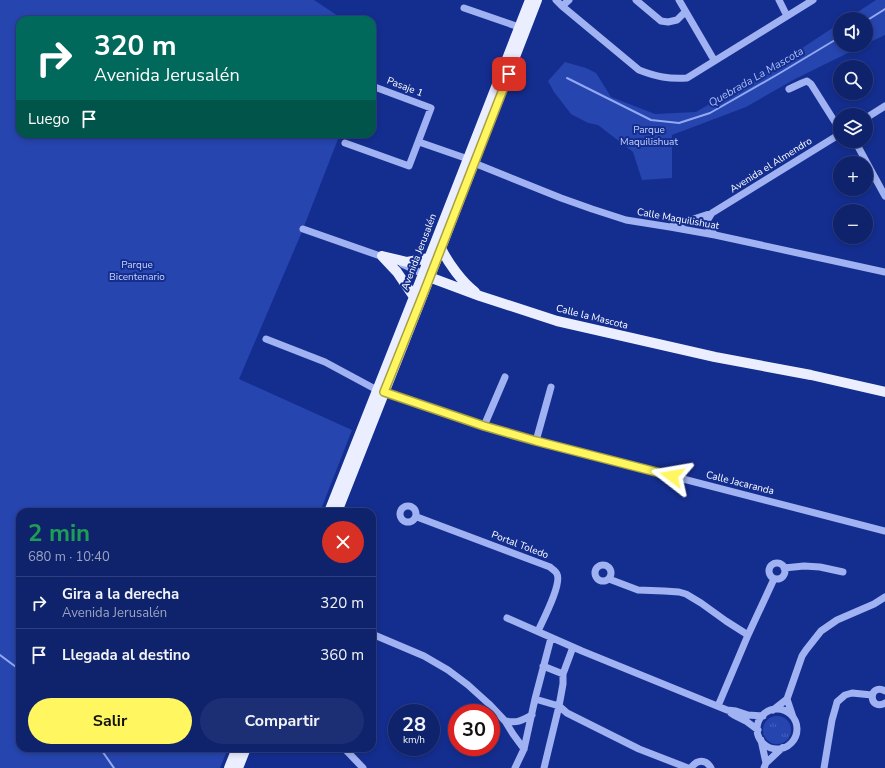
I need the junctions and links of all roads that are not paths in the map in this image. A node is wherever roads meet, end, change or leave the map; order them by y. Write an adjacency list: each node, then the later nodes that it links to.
1 (530, 0): 13 (main road, Avenida Jerusalén)
2 (537, 0): 24 (main road, Avenida Jerusalén)
3 (556, 0): 9 (street)
4 (569, 0): 9 (street)
5 (636, 0): 11 (street)
6 (679, 0): 11 (street)
7 (779, 0): 12 (street)
8 (813, 0): 12 (street)
9 (562, 6): 14 (street)
10 (464, 8): 13 (street)
11 (685, 12): 14 (street)
12 (787, 16): 14 (street)
13 (519, 27): 24 (main road, Avenida Jerusalén)
14 (714, 60)
15 (376, 87): 21 (street, Pasaje 1)
16 (789, 90): 19 (street)
17 (885, 106): 18 (street)
18 (873, 114)
19 (833, 119)
20 (833, 138): 26 (street, Avenida el Almendro)
21 (418, 142): 22 (street); 24 (street, Calle Maquilishuat)
22 (345, 143)
23 (859, 148): 25 (street)
24 (471, 161): 27 (street, Calle Maquilishuat); 30 (main road, Avenida Jerusalén); 32 (main road, Avenida Jerusalén)
25 (885, 196)
26 (712, 213): 27 (street, Avenida el Almendro); 29 (street)
27 (670, 227): 29 (street, Calle Maquilishuat)
28 (303, 229): 31 (street, Calle la Mascota)
29 (715, 235): 33 (street, Calle Maquilishuat)
30 (441, 248): 34 (main road, Avenida Jerusalén); 37 (main road)
31 (382, 256): 32 (main road); 34 (street, Calle la Mascota); 38 (main road)
32 (429, 258): 34 (main road, Avenida Jerusalén)
33 (885, 272)
34 (426, 276): 35 (main road, Calle la Mascota); 36 (main road, Avenida Jerusalén); 38 (main road, Avenida Jerusalén)
35 (455, 286): 36 (main road); 37 (main road, Calle la Mascota)
36 (424, 292): 42 (main road, Avenida Jerusalén)
37 (480, 296): 43 (main road, Calle la Mascota)
38 (414, 297): 42 (main road, Avenida Jerusalén)
39 (266, 339): 42 (street, Calle Jacaranda)
40 (504, 376): 44 (street)
41 (550, 387): 45 (street)
42 (381, 391): 44 (street, Calle Jacaranda); 46 (main road, Avenida Jerusalén); 47 (main road, Avenida Jerusalén)
43 (885, 392)
44 (484, 426): 45 (street, Calle Jacaranda)
45 (536, 441): 49 (street, Calle Jacaranda)
46 (331, 508)
47 (338, 508)
48 (416, 517): 56 (street, Portal Toledo)
49 (885, 531)
50 (784, 568): 51 (street); 53 (street); 53 (street)
51 (843, 572)
52 (608, 579): 57 (street)
53 (774, 579): 57 (street)
54 (885, 597): 65 (street)
55 (508, 618): 56 (street)
56 (538, 632): 59 (street)
57 (748, 635): 69 (street)
58 (376, 636): 75 (street)
59 (551, 638): 60 (street); 61 (street)
60 (572, 647): 62 (street); 69 (street)
61 (543, 666): 62 (street); 66 (street)
62 (563, 674): 68 (street)
63 (885, 691): 64 (street)
64 (872, 695): 67 (street); 91 (street)
65 (787, 699): 71 (street); 74 (street)
66 (535, 700): 68 (street); 72 (street)
67 (885, 703)
68 (559, 706): 88 (street); 89 (street)
69 (718, 706): 70 (street)
70 (727, 710): 73 (street); 76 (street)
71 (774, 710): 73 (street); 74 (street)
72 (532, 715): 75 (street); 79 (street)
73 (763, 716): 76 (street)
74 (793, 718): 78 (street)
75 (505, 721): 79 (street)
76 (758, 730): 77 (street)
77 (760, 738): 78 (street); 83 (street)
78 (783, 748): 83 (street)
79 (524, 749): 87 (street)
80 (235, 752): 84 (main road)
81 (244, 752): 85 (main road)
82 (348, 752): 86 (street)
83 (765, 766)
84 (229, 768)
85 (238, 768)
86 (363, 768)
87 (515, 768)
88 (544, 768)
89 (690, 768): 90 (street)
90 (711, 768)
91 (824, 768)

